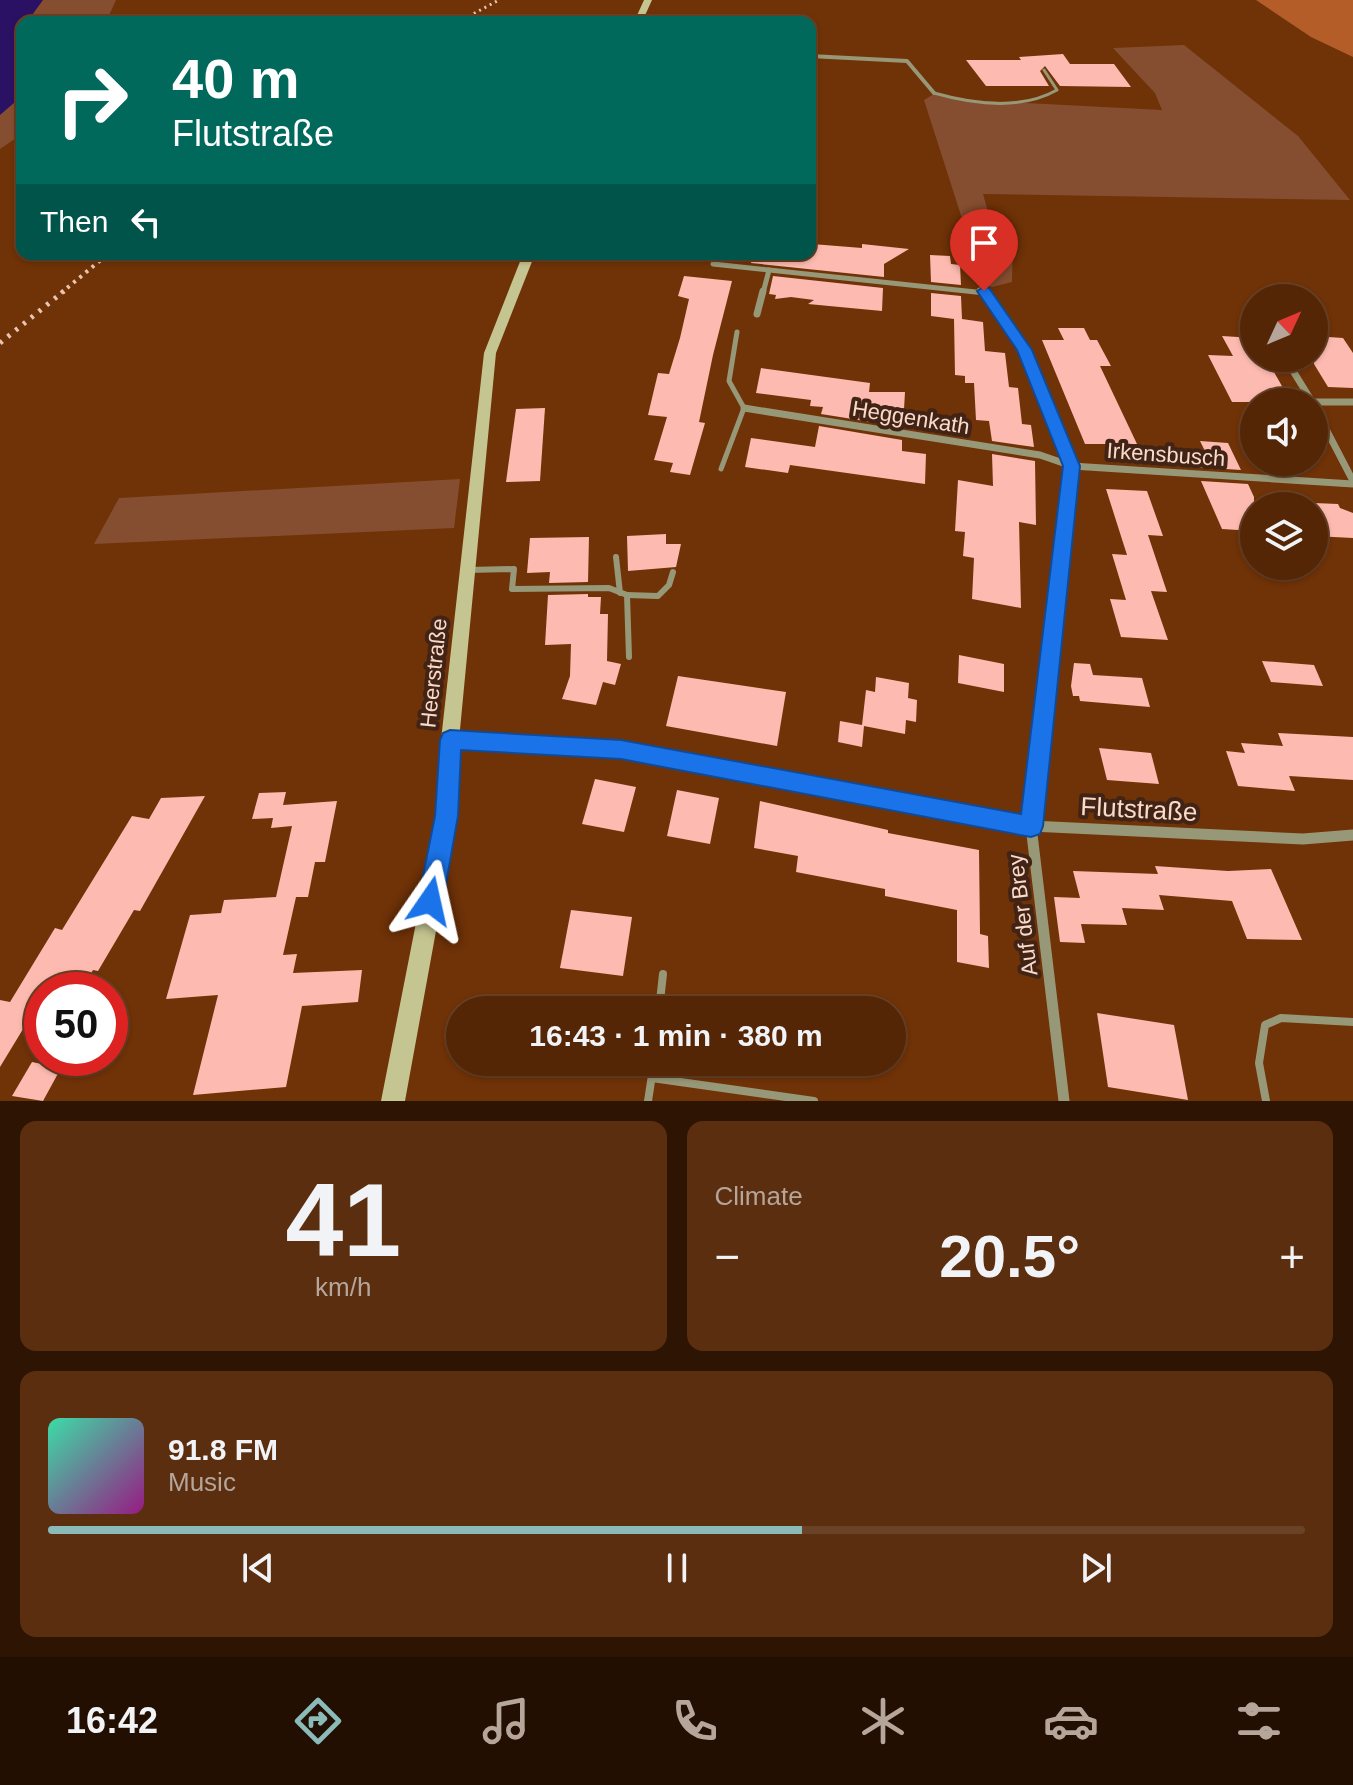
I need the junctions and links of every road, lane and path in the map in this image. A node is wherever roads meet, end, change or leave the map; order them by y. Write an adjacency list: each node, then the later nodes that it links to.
1 (816, 56): 3 (street)
2 (1044, 70): 3 (lane)
3 (934, 93)
4 (527, 260): 17 (main road, Heerstraße)
5 (713, 264): 6 (street, Auf der Brey)
6 (769, 270): 7 (street); 13 (street, Auf der Brey)
7 (757, 314)
8 (737, 332): 11 (lane)
9 (1353, 402): 10 (street)
10 (1328, 403)
11 (744, 408): 13 (street, Heggenkath); 14 (lane)
12 (1328, 434): 15 (street, Irkensbusch)
13 (1072, 466): 15 (street, Irkensbusch); 22 (street, Auf der Brey)
14 (721, 469)
15 (1353, 482)
16 (616, 557): 19 (lane)
17 (468, 570): 19 (lane); 21 (main road, Heerstraße)
18 (673, 572): 19 (lane)
19 (624, 594): 20 (lane)
20 (629, 657)
21 (450, 740): 22 (street, Flutstraße); 28 (main road, Heerstraße)
22 (1031, 826): 23 (street, Flutstraße); 31 (street, Auf der Brey)
23 (1353, 835)
24 (663, 974): 25 (lane)
25 (661, 996)
26 (1353, 1022): 32 (lane)
27 (652, 1078): 29 (lane); 30 (lane)
28 (393, 1101)
29 (648, 1101)
30 (814, 1101)
31 (1064, 1101)
32 (1266, 1101)

